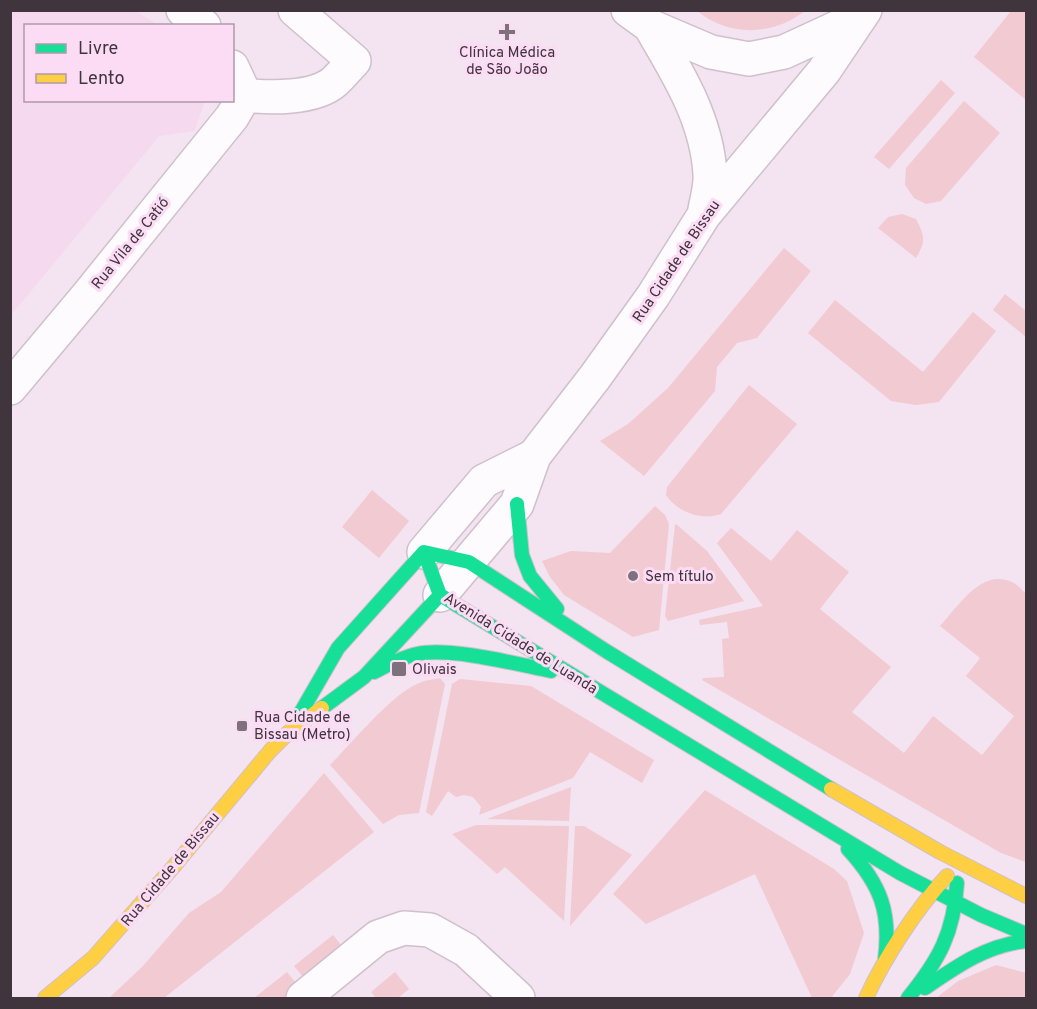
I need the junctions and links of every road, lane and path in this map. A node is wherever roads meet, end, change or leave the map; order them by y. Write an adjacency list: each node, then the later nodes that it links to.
1 (183, 10): 5 (street)
2 (295, 10): 6 (street, Rua Vila de Catió)
3 (863, 13): 4 (street); 9 (street, Rua Cidade de Bissau)
4 (639, 18): 9 (street)
5 (201, 24)
6 (239, 81): 7 (street, Rua Vila de Catió)
7 (234, 97)
8 (232, 102): 10 (street, Rua Vila de Catió)
9 (704, 214): 11 (street, Rua Cidade de Bissau)
10 (10, 387)
11 (534, 456): 12 (street, Rua Cidade de Bissau); 13 (street, Rua Cidade de Bissau)
12 (517, 504): 14 (street, Rua Cidade de Bissau); 16 (main road)
13 (424, 552): 14 (main road); 15 (main road, Avenida Cidade de Luanda); 19 (main road, Rua Cidade de Bissau)
14 (469, 562): 15 (street, Rua Cidade de Bissau); 16 (main road)
15 (440, 595): 17 (main road, Avenida Cidade de Luanda); 18 (main road, Rua Cidade de Bissau)
16 (578, 633): 21 (main road)
17 (574, 676): 18 (main road); 20 (main road, Avenida Cidade de Luanda)
18 (364, 677): 19 (main road, Rua Cidade de Bissau)
19 (289, 732): 28 (main road, Rua Cidade de Bissau)
20 (829, 831): 22 (main road, Avenida Cidade de Luanda); 27 (main road)
21 (958, 863): 22 (main road); 23 (main road); 24 (main road)
22 (933, 891): 24 (main road, Avenida Cidade de Luanda); 27 (main road)
23 (1026, 896)
24 (956, 903): 25 (main road, Avenida Cidade de Luanda); 32 (main road)
25 (1026, 934)
26 (1026, 941): 32 (main road)
27 (885, 960): 31 (main road)
28 (45, 999)
29 (303, 999): 30 (street)
30 (518, 999)
31 (866, 999)
32 (908, 999)

